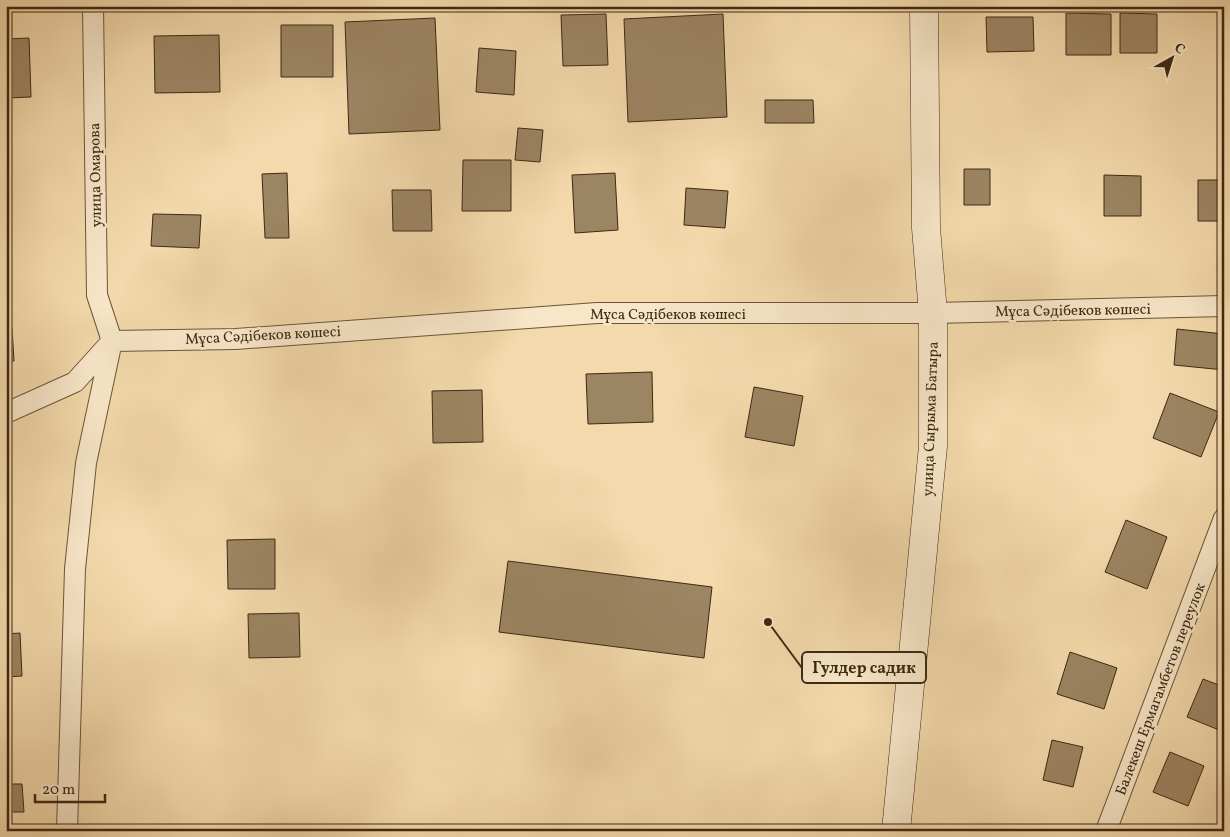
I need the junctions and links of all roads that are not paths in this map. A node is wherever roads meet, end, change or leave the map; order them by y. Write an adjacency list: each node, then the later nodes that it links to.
1 (92, 6): 5 (street, улица Омарова)
2 (924, 6): 4 (street, улица Сырыма Батыра)
3 (1224, 306): 4 (street, Мұса Сәдібеков көшесі)
4 (933, 313): 5 (street, Мұса Сәдібеков көшесі); 9 (street, улица Сырыма Батыра)
5 (112, 341): 6 (street); 8 (street)
6 (6, 413)
7 (1224, 518): 10 (street, Балекеш Ермагамбетов переулок)
8 (67, 831)
9 (896, 831)
10 (1106, 831)

